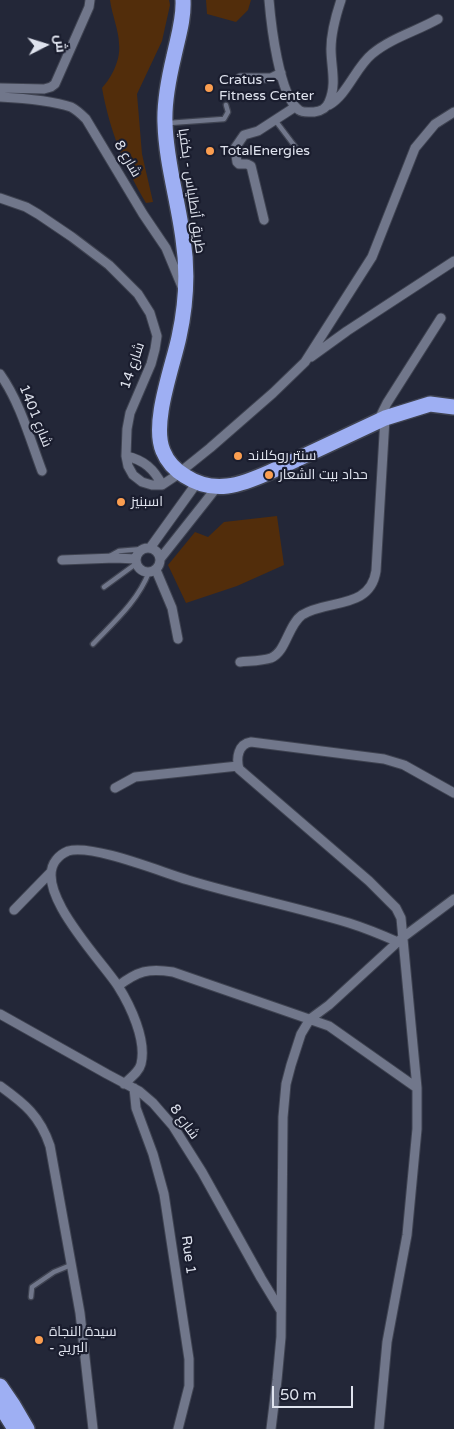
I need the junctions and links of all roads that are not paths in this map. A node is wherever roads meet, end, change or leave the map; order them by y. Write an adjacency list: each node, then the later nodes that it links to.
1 (90, 0): 8 (street)
2 (183, 0): 15 (highway, طريق أنطلياس - بكفيا)
3 (269, 0): 6 (street)
4 (341, 0): 11 (street)
5 (438, 19): 11 (street)
6 (281, 73): 7 (street); 12 (street)
7 (240, 78)
8 (0, 88)
9 (0, 97): 20 (street, شارع 8)
10 (226, 105): 15 (lane)
11 (328, 105): 12 (street)
12 (295, 107): 14 (street)
13 (454, 112): 22 (street)
14 (275, 120): 16 (lane); 18 (street)
15 (165, 123): 20 (highway, طريق أنطلياس - بكفيا)
16 (300, 153)
17 (0, 198): 28 (street, شارع 14)
18 (264, 220)
19 (454, 261): 23 (street)
20 (185, 294): 29 (highway, طريق أنطلياس - بكفيا)
21 (441, 318): 27 (street)
22 (332, 321): 23 (street); 24 (street)
23 (347, 331): 24 (street)
24 (305, 362): 32 (street)
25 (0, 374): 31 (street, شارع 1401)
26 (454, 406): 27 (highway, طريق أنطلياس - بكفيا)
27 (382, 419): 35 (highway, طريق أنطلياس - بكفيا); 45 (street)
28 (126, 456): 30 (street); 34 (street, شارع 14)
29 (166, 458): 30 (street); 32 (highway, طريق أنطلياس - بكفيا)
30 (152, 468): 34 (street)
31 (42, 471)
32 (179, 472): 33 (highway, طريق أنطلياس - بكفيا); 34 (street)
33 (196, 484): 35 (highway, طريق أنطلياس - بكفيا); 36 (street)
34 (162, 485)
35 (217, 487): 38 (street)
36 (146, 549): 37 (lane); 38 (street); 40 (street)
37 (107, 558): 39 (street); 40 (street)
38 (160, 559): 41 (street)
39 (62, 560)
40 (137, 561): 41 (street); 42 (lane)
41 (152, 571): 43 (street); 44 (lane)
42 (104, 587)
43 (178, 639)
44 (93, 644)
45 (240, 662)
46 (238, 766): 47 (street); 48 (street); 52 (street)
47 (115, 788)
48 (454, 793)
49 (50, 874): 51 (street); 52 (street); 53 (street)
50 (454, 898): 52 (street)
51 (14, 910)
52 (400, 940): 55 (street); 59 (street)
53 (118, 986): 55 (street); 56 (street)
54 (0, 1014): 56 (street, شارع 8)
55 (310, 1019): 59 (street); 62 (street)
56 (124, 1084): 58 (street, شارع 8)
57 (0, 1086): 60 (street)
58 (134, 1088): 62 (street, شارع 8); 68 (street, Rue 1)
59 (416, 1088): 70 (street)
60 (72, 1265): 61 (lane); 67 (street)
61 (31, 1297)
62 (281, 1311): 69 (street)
63 (0, 1386): 66 (highway)
64 (0, 1404): 65 (highway)
65 (15, 1429)
66 (27, 1429)
67 (93, 1429)
68 (178, 1429)
69 (271, 1429)
70 (379, 1429)

